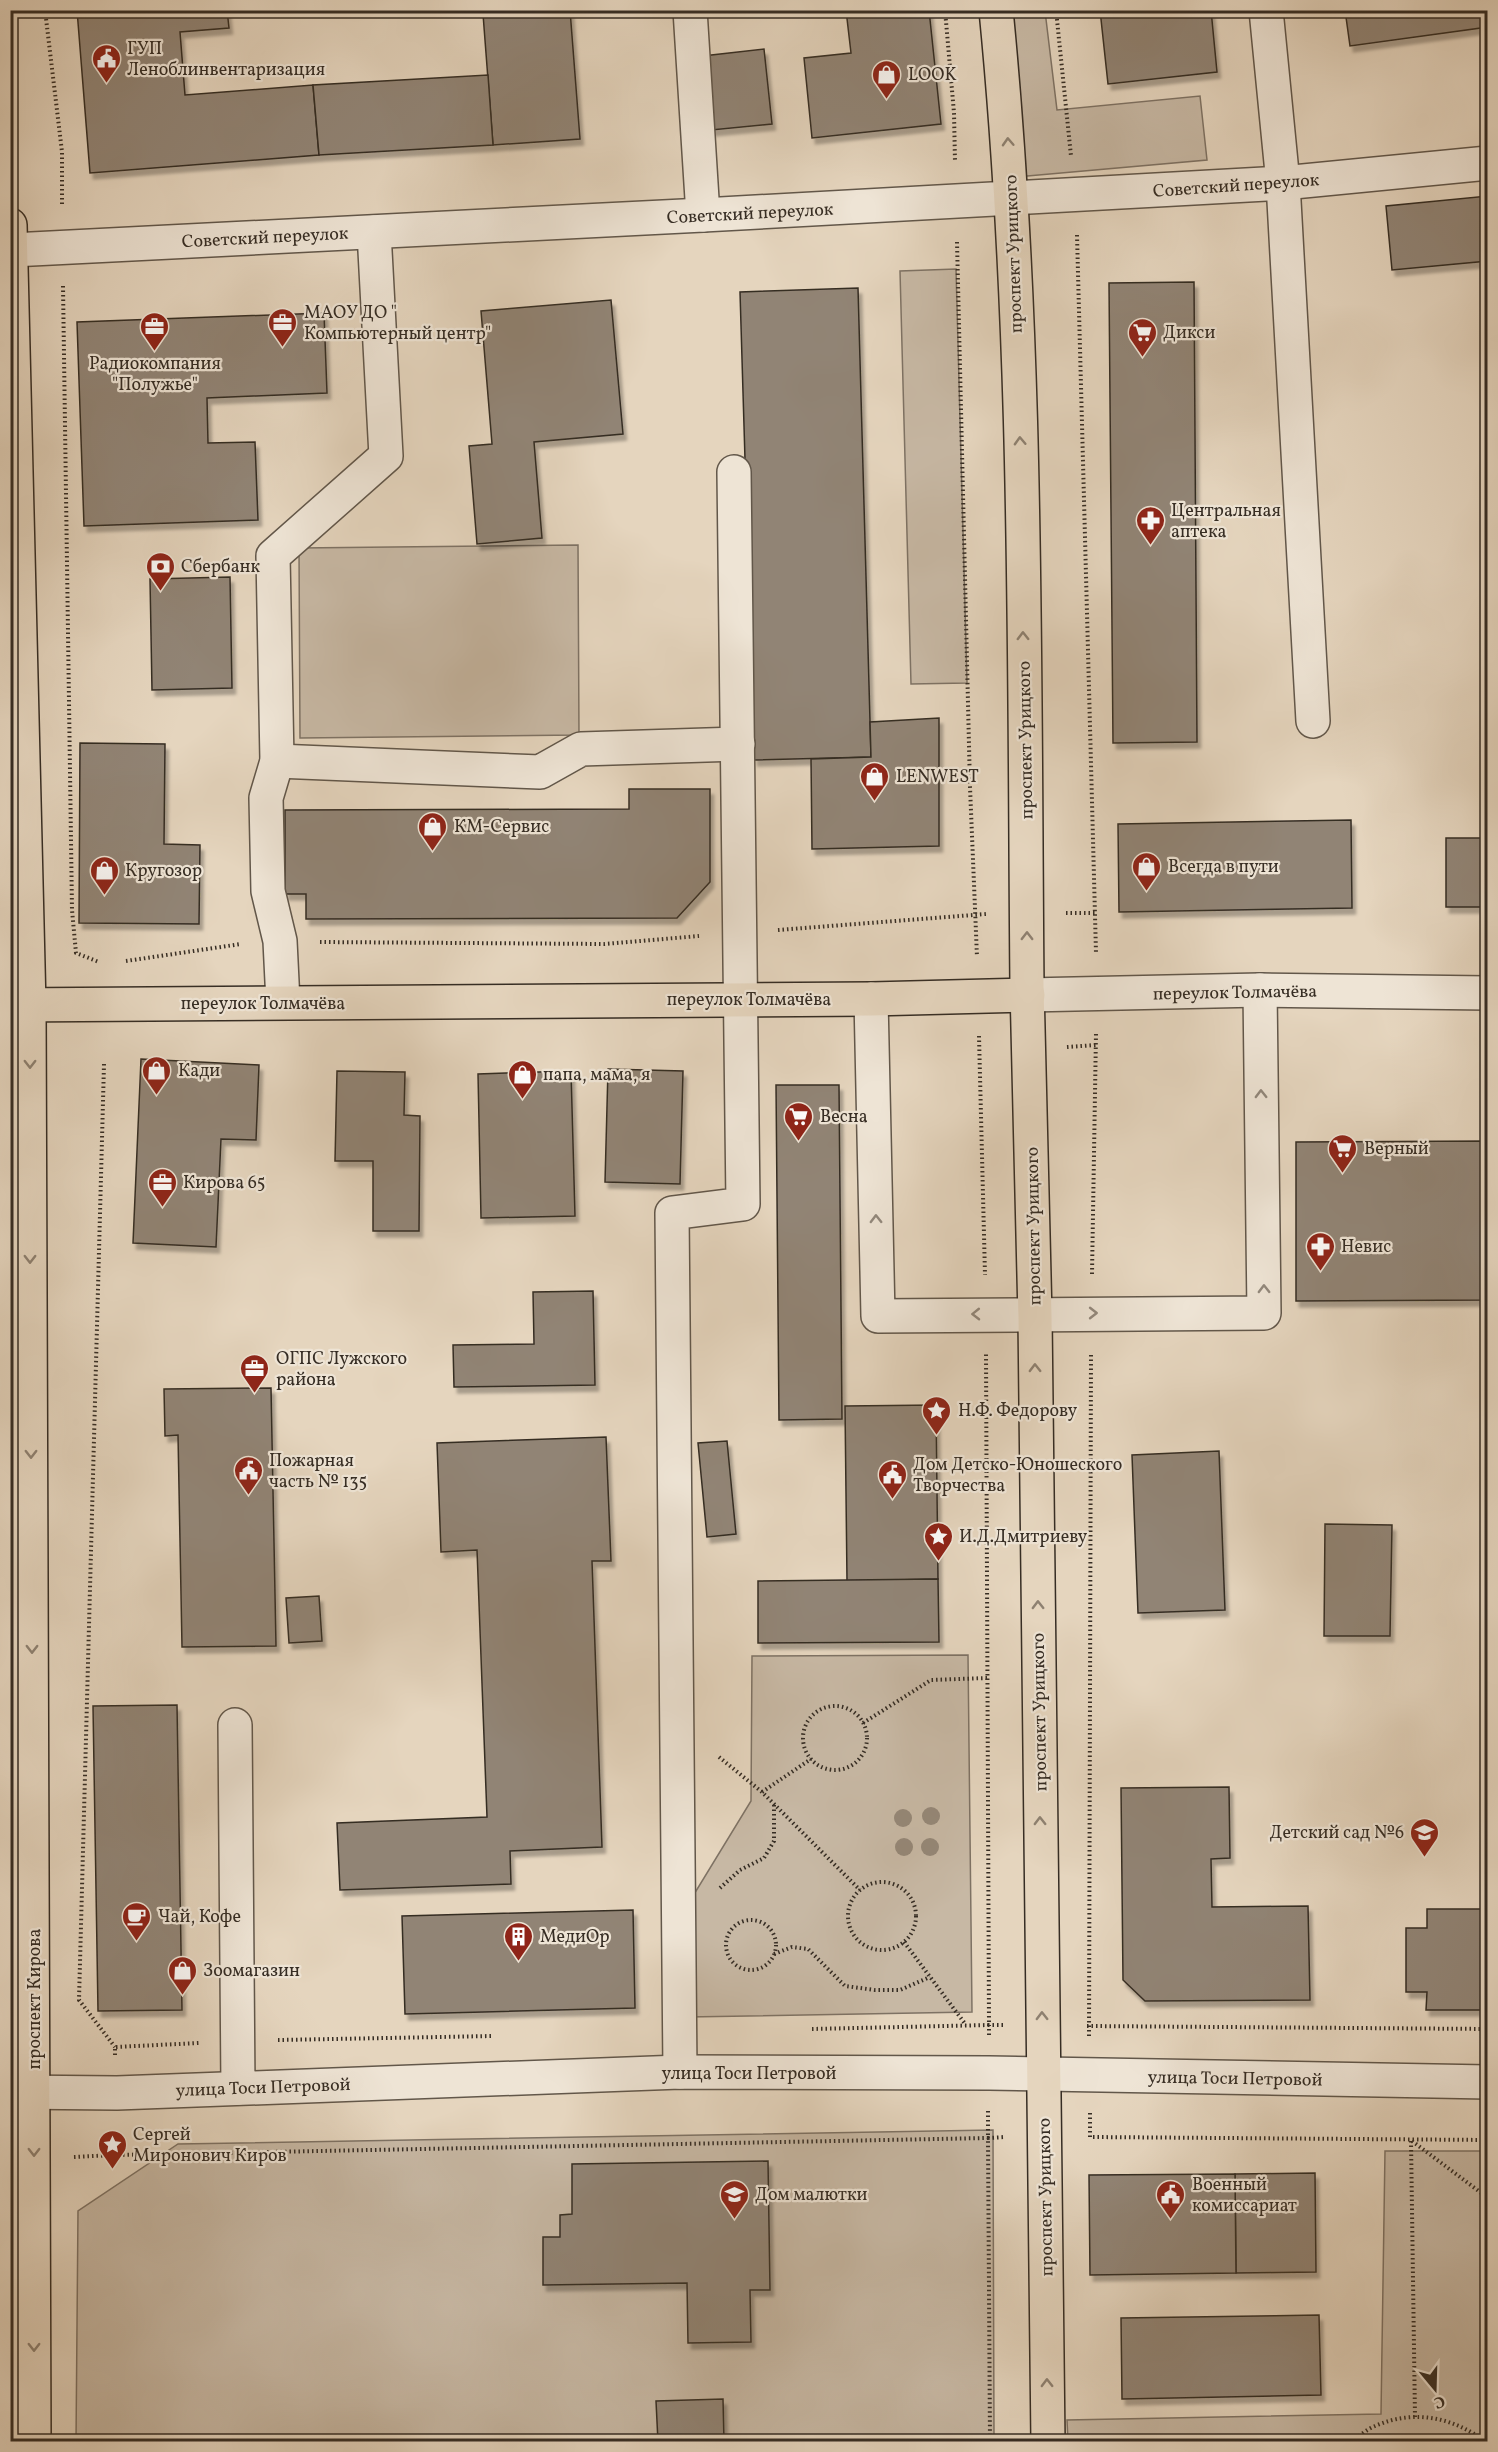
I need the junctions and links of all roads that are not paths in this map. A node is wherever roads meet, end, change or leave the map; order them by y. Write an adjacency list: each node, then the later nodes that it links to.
1 (690, 10): 7 (street)
2 (996, 10): 6 (main road, проспект Урицкого, one-way to 2)
3 (1266, 10): 5 (street)
4 (1488, 163): 5 (street, Советский переулок)
5 (1283, 183): 6 (street, Советский переулок); 11 (street)
6 (1011, 198): 7 (street, Советский переулок); 16 (main road, проспект Урицкого, one-way to 6)
7 (704, 216): 8 (street, Советский переулок)
8 (374, 232): 9 (street, Советский переулок); 13 (street)
9 (11, 237): 20 (main road, проспект Кирова)
10 (734, 472): 12 (street)
11 (1313, 721)
12 (738, 744): 13 (street); 17 (street)
13 (277, 761): 19 (street)
14 (1260, 990): 15 (street, переулок Толмачёва); 16 (street, переулок Толмачёва); 21 (street, one-way to 14)
15 (1488, 993)
16 (1028, 995): 18 (main road, переулок Толмачёва); 21 (main road, проспект Урицкого)
17 (741, 999): 18 (main road, переулок Толмачёва); 19 (main road, переулок Толмачёва); 23 (street)
18 (871, 999): 21 (street, one-way to 18)
19 (283, 1002): 20 (main road, переулок Толмачёва)
20 (20, 1006): 27 (main road, проспект Кирова, one-way to 27)
21 (1035, 1314): 24 (main road, проспект Урицкого, one-way to 21)
22 (236, 1725): 26 (street)
23 (680, 2072): 24 (street, улица Тоси Петровой); 26 (street, улица Тоси Петровой)
24 (1044, 2074): 25 (street, улица Тоси Петровой); 29 (main road, проспект Урицкого, one-way to 24)
25 (1488, 2082)
26 (238, 2088): 27 (street, улица Тоси Петровой)
27 (22, 2092): 28 (main road, проспект Кирова, one-way to 28)
28 (34, 2442)
29 (1048, 2442)

